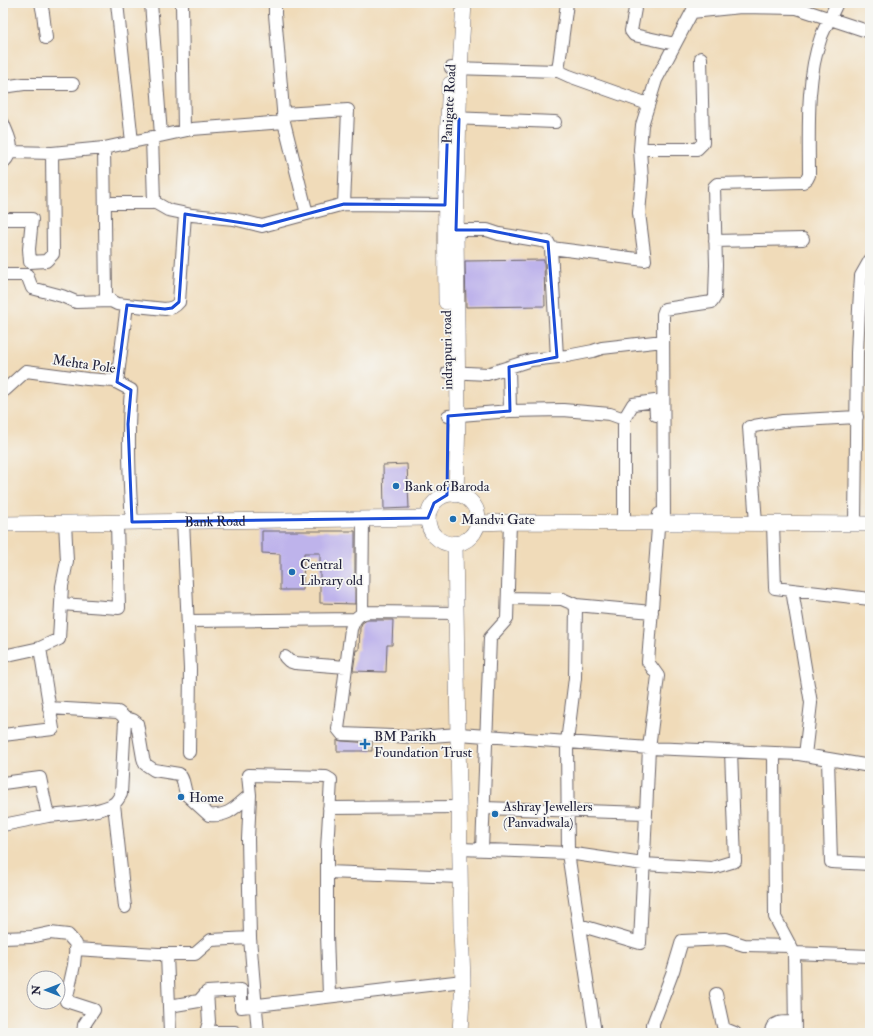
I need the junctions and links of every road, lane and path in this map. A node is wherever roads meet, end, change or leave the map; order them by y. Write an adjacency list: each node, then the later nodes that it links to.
1 (40, 3): 15 (street)
2 (117, 3): 29 (street)
3 (151, 3): 28 (street)
4 (182, 3): 27 (street)
5 (275, 3): 23 (street)
6 (455, 3): 18 (main road, Panigate Road)
7 (464, 3): 18 (main road)
8 (567, 3): 19 (street)
9 (636, 3): 16 (street)
10 (838, 3): 13 (street)
11 (775, 5): 12 (street); 13 (street)
12 (694, 8): 16 (street)
13 (830, 19): 14 (street); 44 (street)
14 (870, 32)
15 (46, 38)
16 (675, 44): 22 (street)
17 (701, 58): 31 (street)
18 (455, 68): 19 (street); 24 (main road, Panigate Road)
19 (558, 71): 22 (street)
20 (73, 84): 21 (street)
21 (3, 87)
22 (648, 104): 31 (street)
23 (283, 118): 27 (street); 37 (street); 40 (street)
24 (453, 119): 25 (street); 38 (main road, Panigate Road); 42 (main road)
25 (555, 122)
26 (3, 123): 32 (street)
27 (184, 130): 28 (street)
28 (157, 136): 29 (street); 35 (street)
29 (132, 142): 30 (street)
30 (104, 148): 33 (street); 36 (street)
31 (640, 149): 45 (street)
32 (11, 152): 33 (street); 34 (street)
33 (52, 153): 41 (street)
34 (3, 163)
35 (154, 202): 36 (street); 39 (street)
36 (104, 203): 48 (street)
37 (344, 204): 38 (street); 40 (street)
38 (445, 205): 53 (main road, indrapuri road)
39 (185, 214): 40 (street); 49 (street)
40 (307, 214)
41 (3, 219)
42 (456, 230): 45 (street); 53 (main road)
43 (803, 239): 44 (street)
44 (715, 241): 50 (street)
45 (551, 248): 51 (street)
46 (870, 260): 58 (street)
47 (3, 275): 48 (street)
48 (111, 301): 49 (street)
49 (127, 305): 54 (street)
50 (663, 341): 51 (street); 68 (street)
51 (557, 357): 52 (street)
52 (510, 367): 53 (street); 56 (street)
53 (453, 372): 57 (main road, indrapuri road)
54 (116, 382): 55 (street, Mehta Pole); 65 (street, Mehta Pole)
55 (3, 390)
56 (510, 411): 57 (street); 59 (street)
57 (453, 416): 60 (main road, indrapuri road)
58 (857, 417): 71 (street); 74 (street)
59 (624, 420): 67 (street); 68 (street)
60 (451, 495): 61 (main road); 70 (main road)
61 (428, 518): 62 (main road, Bank Road); 76 (main road)
62 (363, 519): 63 (main road, Bank Road); 84 (street)
63 (183, 521): 65 (main road, Bank Road); 85 (street)
64 (117, 522): 65 (main road, Bank Road); 69 (main road, Bank Road); 80 (street)
65 (132, 522)
66 (510, 522): 67 (main road); 70 (main road); 78 (street)
67 (624, 522): 68 (main road)
68 (662, 522): 71 (main road); 82 (street)
69 (65, 523): 73 (main road, Bank Road); 80 (street)
70 (477, 523): 76 (main road)
71 (756, 523): 72 (main road)
72 (773, 523): 74 (main road); 77 (street)
73 (3, 524)
74 (855, 524): 75 (main road)
75 (870, 524)
76 (456, 543): 83 (main road)
77 (792, 590): 79 (street); 100 (street)
78 (508, 598): 81 (street); 94 (street)
79 (870, 599)
80 (61, 604): 86 (street)
81 (576, 605): 82 (street); 95 (street)
82 (652, 612): 96 (street)
83 (457, 613): 84 (street); 92 (main road)
84 (358, 616): 85 (street); 89 (street)
85 (188, 621): 98 (street)
86 (40, 648): 87 (street); 90 (street)
87 (3, 656)
88 (286, 658): 89 (street)
89 (346, 667): 92 (street)
90 (50, 708): 91 (street); 93 (street)
91 (124, 718): 104 (street); 105 (street)
92 (458, 734): 94 (street); 107 (main road)
93 (3, 735)
94 (486, 736): 95 (street); 108 (street)
95 (567, 742): 96 (street); 109 (street)
96 (649, 748): 97 (street); 110 (street)
97 (732, 751): 99 (street); 116 (street)
98 (189, 752)
99 (774, 753): 100 (street); 125 (street)
100 (805, 755): 101 (street)
101 (828, 759): 102 (street); 117 (street)
102 (870, 766)
103 (3, 783): 111 (street)
104 (250, 795): 106 (street); 123 (street)
105 (114, 804): 111 (street); 120 (street)
106 (329, 808): 107 (street); 118 (street)
107 (460, 808): 113 (main road)
108 (484, 808): 109 (street); 114 (street)
109 (568, 810): 110 (street); 115 (street)
110 (646, 812): 116 (street)
111 (48, 816): 112 (street)
112 (3, 825)
113 (460, 849): 114 (street); 119 (main road)
114 (482, 850): 115 (street)
115 (568, 853): 116 (street); 121 (street)
116 (643, 864): 121 (street)
117 (870, 864)
118 (327, 872): 119 (street); 131 (street)
119 (460, 877): 128 (main road)
120 (125, 907)
121 (579, 925): 141 (street)
122 (3, 938): 124 (street)
123 (250, 938): 126 (street); 132 (street)
124 (76, 949): 126 (street); 135 (street)
125 (792, 949): 127 (street); 134 (street); 142 (street)
126 (167, 954): 133 (street)
127 (870, 956)
128 (463, 981): 131 (street); 140 (main road)
129 (208, 992): 132 (street); 133 (street); 137 (street)
130 (716, 994): 143 (street)
131 (329, 996): 132 (street)
132 (255, 1005): 139 (street)
133 (169, 1006): 136 (street)
134 (795, 1027): 144 (street)
135 (82, 1033)
136 (170, 1033)
137 (206, 1033): 138 (street)
138 (235, 1033)
139 (258, 1033)
140 (460, 1033)
141 (595, 1033)
142 (654, 1033)
143 (735, 1033)
144 (771, 1033)

